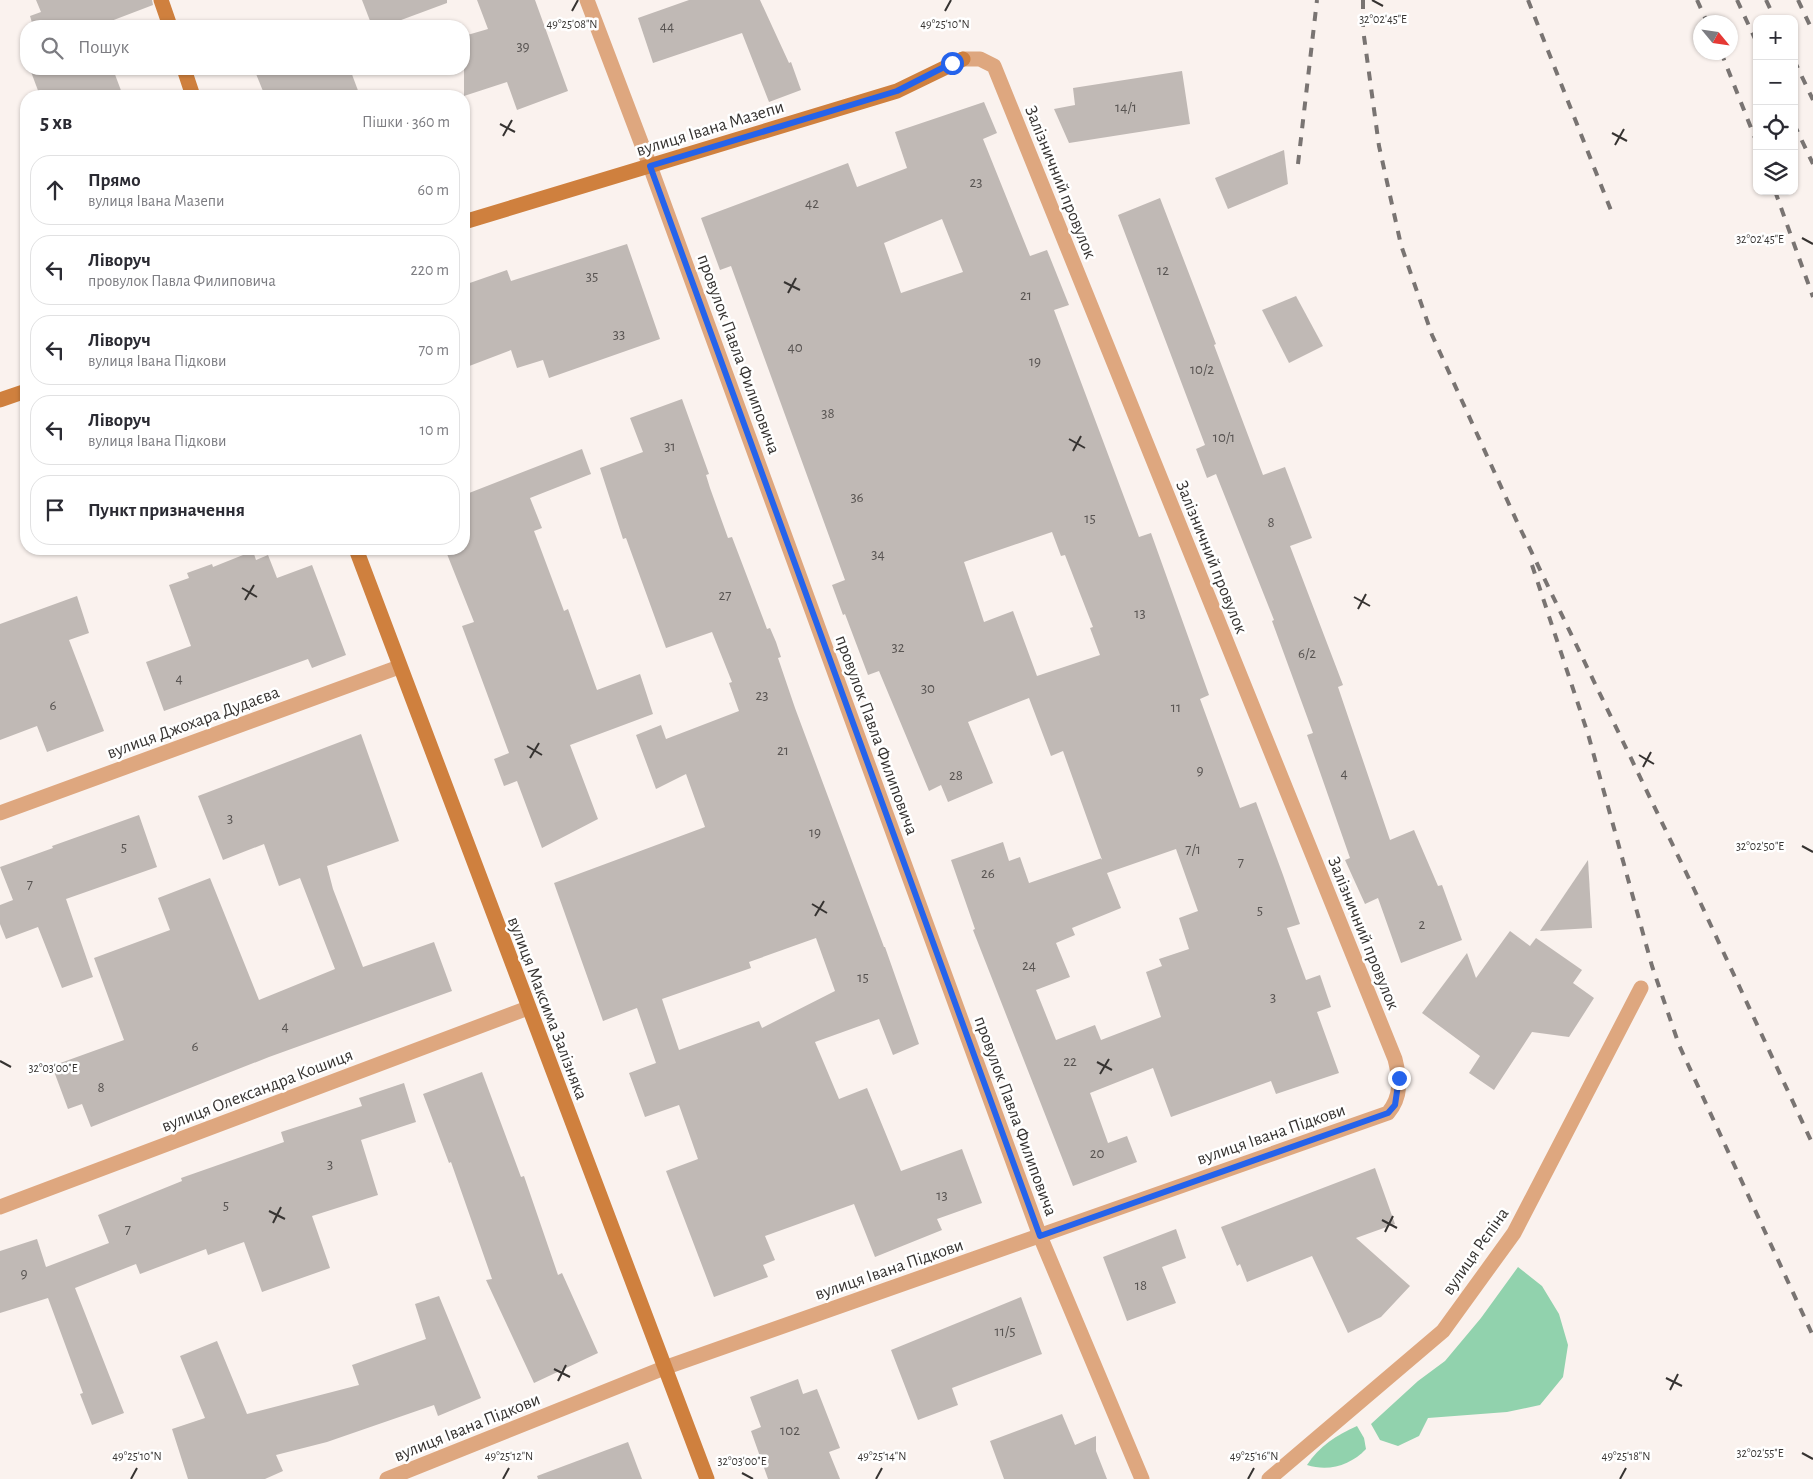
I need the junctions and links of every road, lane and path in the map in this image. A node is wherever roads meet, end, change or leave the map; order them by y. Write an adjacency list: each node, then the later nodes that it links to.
1 (161, 0): 3 (main road)
2 (587, 0): 7 (street, провулок Павла Филиповича)
3 (168, 20)
4 (963, 59): 7 (main road, вулиця Івана Мазепи); 16 (street, Залізничний провулок)
5 (186, 75): 6 (main road)
6 (192, 90)
7 (650, 166): 8 (main road, вулиця Івана Мазепи); 18 (street, провулок Павла Филиповича)
8 (470, 220)
9 (20, 393): 10 (main road)
10 (0, 400)
11 (358, 555): 12 (main road, вулиця Максима Залізняка)
12 (400, 667): 13 (street, вулиця Джохара Дудаєва); 15 (main road, вулиця Максима Залізняка)
13 (0, 813)
14 (1641, 988): 23 (street, вулиця Рєпіна)
15 (528, 1008): 17 (street, вулиця Олександра Кошиця); 19 (main road, вулиця Максима Залізняка)
16 (1398, 1094): 18 (street, вулиця Івана Підкови)
17 (0, 1207)
18 (1040, 1236): 19 (street, вулиця Івана Підкови); 22 (street, провулок Павла Филиповича)
19 (664, 1368): 20 (street, вулиця Івана Підкови); 21 (main road, вулиця Максима Залізняка)
20 (386, 1479)
21 (707, 1479)
22 (1142, 1479)
23 (1269, 1479)

